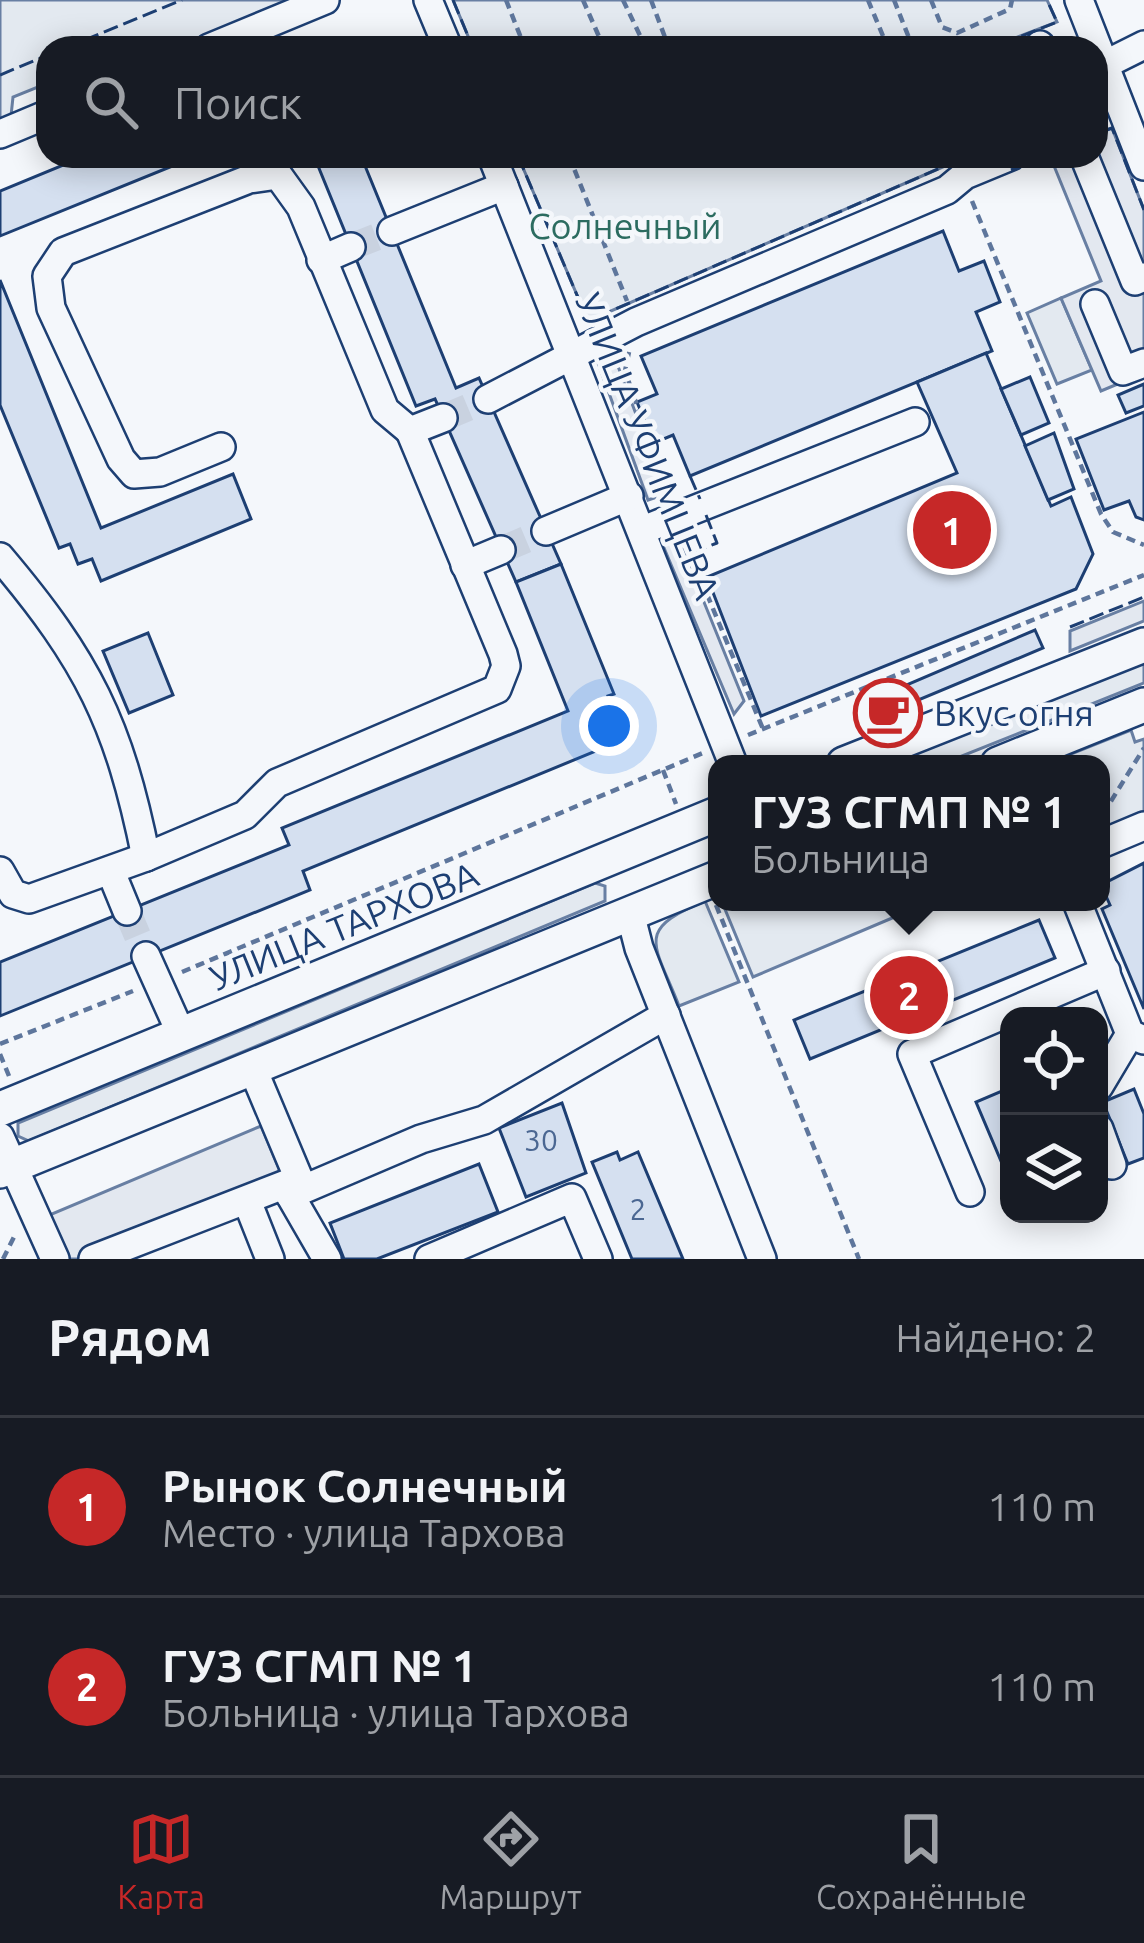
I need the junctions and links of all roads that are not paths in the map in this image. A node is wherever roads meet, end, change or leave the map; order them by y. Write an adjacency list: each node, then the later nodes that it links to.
1 (326, 0): 4 (street)
2 (428, 0): 5 (street)
3 (1079, 0): 6 (street)
4 (238, 36)
5 (443, 36)
6 (1093, 36)
7 (1144, 45): 8 (street)
8 (1108, 63)
9 (1109, 116): 12 (street)
10 (36, 119): 11 (street)
11 (0, 134)
12 (1144, 166)
13 (497, 168): 16 (street, УЛИЦА УФИМЦЕВА)
14 (982, 168): 22 (street)
15 (1089, 168): 20 (street)
16 (504, 186): 17 (street); 22 (street, УЛИЦА УФИМЦЕВА)
17 (392, 232)
18 (351, 248): 19 (street)
19 (321, 260): 27 (street); 28 (street)
20 (1141, 287)
21 (1096, 304): 23 (street)
22 (572, 352): 24 (street); 29 (street, УЛИЦА УФИМЦЕВА)
23 (1144, 363)
24 (488, 399)
25 (443, 418): 27 (street)
26 (915, 422): 30 (street)
27 (410, 431): 34 (street)
28 (221, 447)
29 (629, 496): 30 (street, УЛИЦА УФИМЦЕВА); 31 (street)
30 (643, 530): 37 (street, УЛИЦА УФИМЦЕВА)
31 (546, 531)
32 (501, 550): 34 (street)
33 (0, 557): 43 (street)
34 (465, 565): 43 (street)
35 (1144, 645): 38 (main road)
36 (1144, 705): 39 (main road)
37 (723, 755)
38 (867, 755)
39 (1020, 755)
40 (708, 818): 44 (main road, УЛИЦА ТАРХОВА)
41 (1144, 826): 42 (street)
42 (1110, 840)
43 (146, 857): 46 (street)
44 (609, 859): 50 (main road); 54 (main road, УЛИЦА ТАРХОВА)
45 (0, 871): 46 (street)
46 (111, 872): 48 (street)
47 (708, 891): 50 (main road)
48 (127, 911)
49 (1081, 911): 52 (street)
50 (630, 913): 53 (street); 56 (main road)
51 (148, 970): 54 (street)
52 (1106, 971): 55 (street); 63 (street)
53 (667, 1015): 62 (street); 71 (street)
54 (182, 1036): 58 (main road, УЛИЦА ТАРХОВА)
55 (1137, 1037): 57 (street)
56 (252, 1067): 60 (main road); 62 (street)
57 (1108, 1074)
58 (6, 1095)
59 (1108, 1155): 61 (street)
60 (4, 1158): 65 (street)
61 (1112, 1166)
62 (294, 1187): 64 (street); 68 (street)
63 (970, 1192)
64 (247, 1201): 66 (street); 67 (street)
65 (55, 1259)
66 (93, 1259)
67 (270, 1259)
68 (327, 1259)
69 (429, 1259): 70 (street)
70 (598, 1259)
71 (762, 1259)

